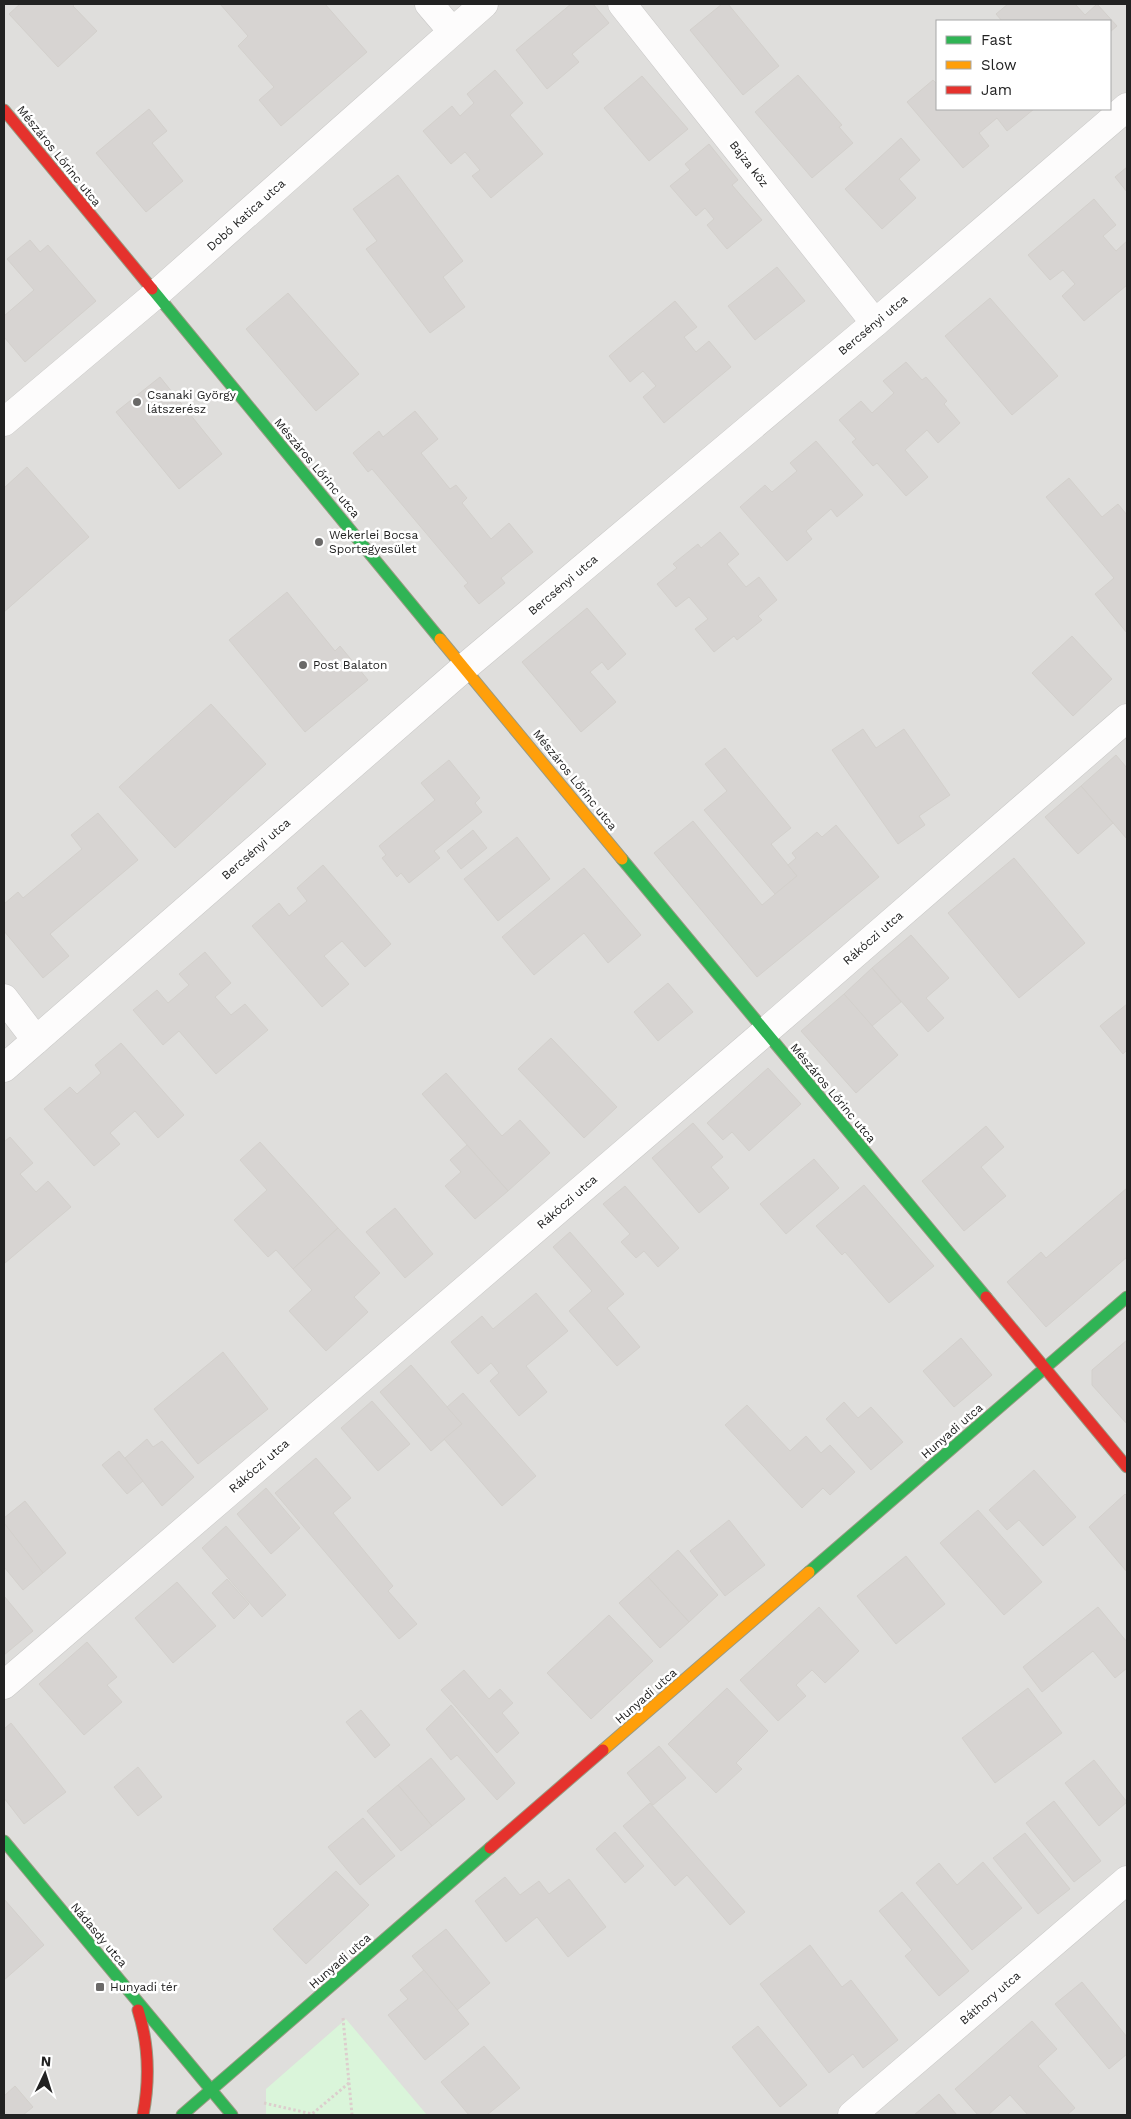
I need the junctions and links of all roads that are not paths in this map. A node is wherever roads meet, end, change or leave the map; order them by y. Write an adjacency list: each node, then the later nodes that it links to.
1 (429, 4): 4 (street)
2 (484, 4): 4 (street, Dobó Katica utca)
3 (622, 4): 8 (street, Bajza köz)
4 (452, 31): 7 (street, Dobó Katica utca)
5 (1127, 107): 8 (street, Bercsényi utca)
6 (4, 110): 7 (street, Mészáros Lőrinc utca)
7 (155, 296): 9 (street, Dobó Katica utca); 10 (street, Mészáros Lőrinc utca)
8 (875, 323): 10 (street, Bercsényi utca)
9 (4, 422)
10 (465, 667): 13 (street, Mészáros Lőrinc utca); 14 (street, Bercsényi utca)
11 (1127, 718): 13 (street, Rákóczi utca)
12 (4, 998): 14 (street)
13 (765, 1032): 17 (street, Mészáros Lőrinc utca); 19 (street, Rákóczi utca)
14 (36, 1040): 15 (street, Bercsényi utca)
15 (4, 1068)
16 (1127, 1297): 17 (street, Hunyadi utca)
17 (1044, 1368): 18 (street, Mészáros Lőrinc utca); 23 (street, Hunyadi utca)
18 (1127, 1466)
19 (4, 1685)
20 (4, 1841): 22 (street, Nádasdy utca)
21 (1127, 1880): 27 (street, Báthory utca)
22 (133, 1997): 23 (street, Nádasdy utca); 24 (street)
23 (211, 2091): 25 (street, Hunyadi utca); 26 (street, Nádasdy utca)
24 (143, 2115)
25 (182, 2115)
26 (232, 2115)
27 (852, 2115)

